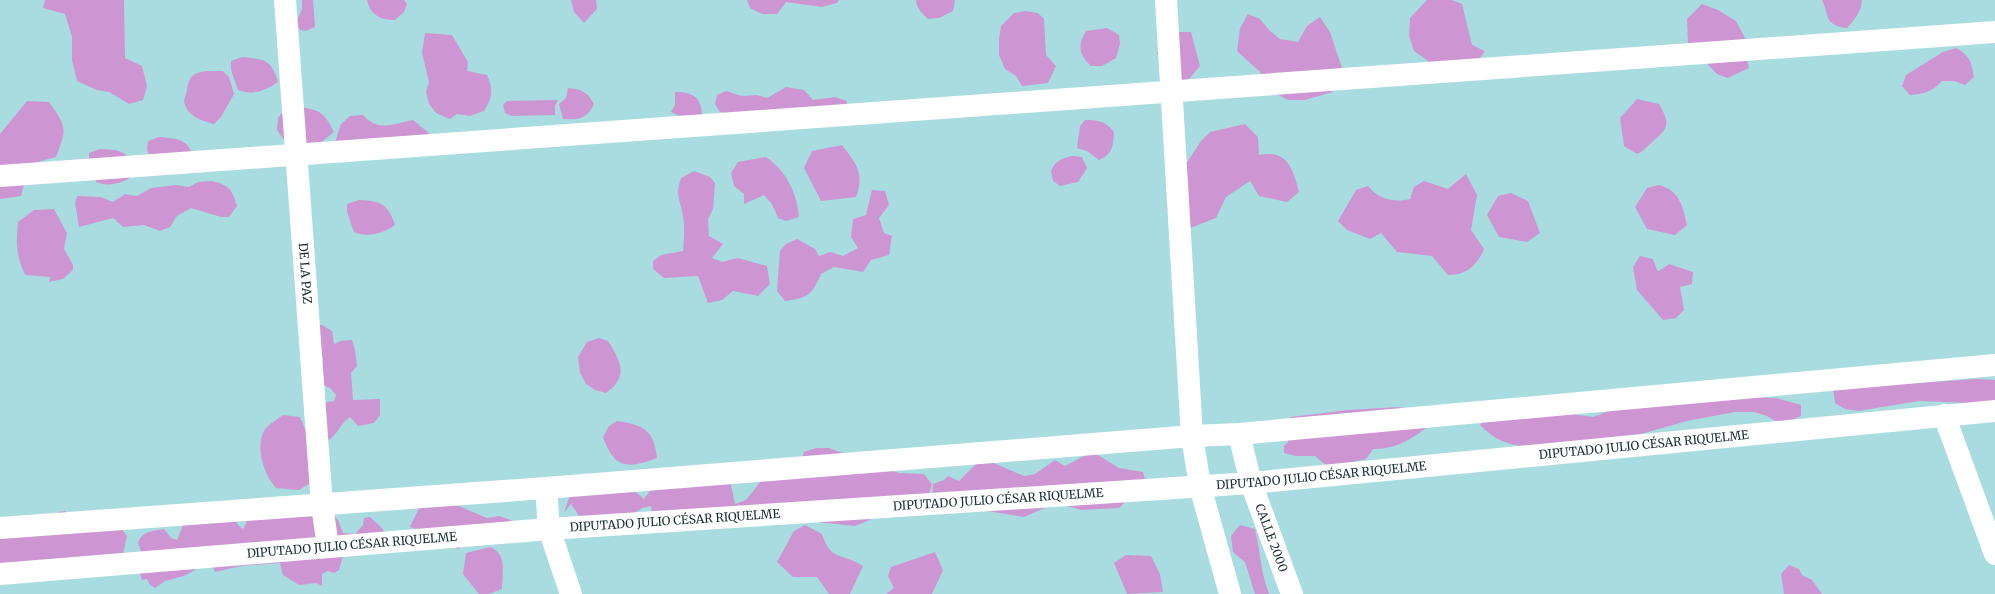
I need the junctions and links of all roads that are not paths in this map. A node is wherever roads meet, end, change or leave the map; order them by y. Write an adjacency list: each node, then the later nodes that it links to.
1 (285, 0): 5 (street, DE LA PAZ)
2 (1166, 0): 4 (street)
3 (1995, 32): 4 (street)
4 (1173, 91): 5 (street); 11 (street)
5 (295, 154): 6 (street); 15 (street, DE LA PAZ)
6 (0, 176)
7 (1995, 365): 10 (street)
8 (1995, 411): 9 (street, DIPUTADO JULIO CÉSAR RIQUELME)
9 (1944, 415): 12 (street, DIPUTADO JULIO CÉSAR RIQUELME); 19 (street)
10 (1239, 434): 11 (street); 12 (street, CALLE 2000)
11 (1192, 436): 13 (street); 14 (street)
12 (1251, 483): 13 (street, DIPUTADO JULIO CÉSAR RIQUELME); 23 (street, CALLE 2000)
13 (1200, 486): 17 (street, DIPUTADO JULIO CÉSAR RIQUELME); 22 (street)
14 (546, 488): 15 (street); 17 (street)
15 (322, 505): 16 (street); 18 (street, DE LA PAZ)
16 (0, 528)
17 (549, 529): 18 (street, DIPUTADO JULIO CÉSAR RIQUELME); 21 (street)
18 (328, 547): 20 (street, DIPUTADO JULIO CÉSAR RIQUELME)
19 (1995, 554)
20 (0, 574)
21 (571, 594)
22 (1230, 594)
23 (1292, 594)

